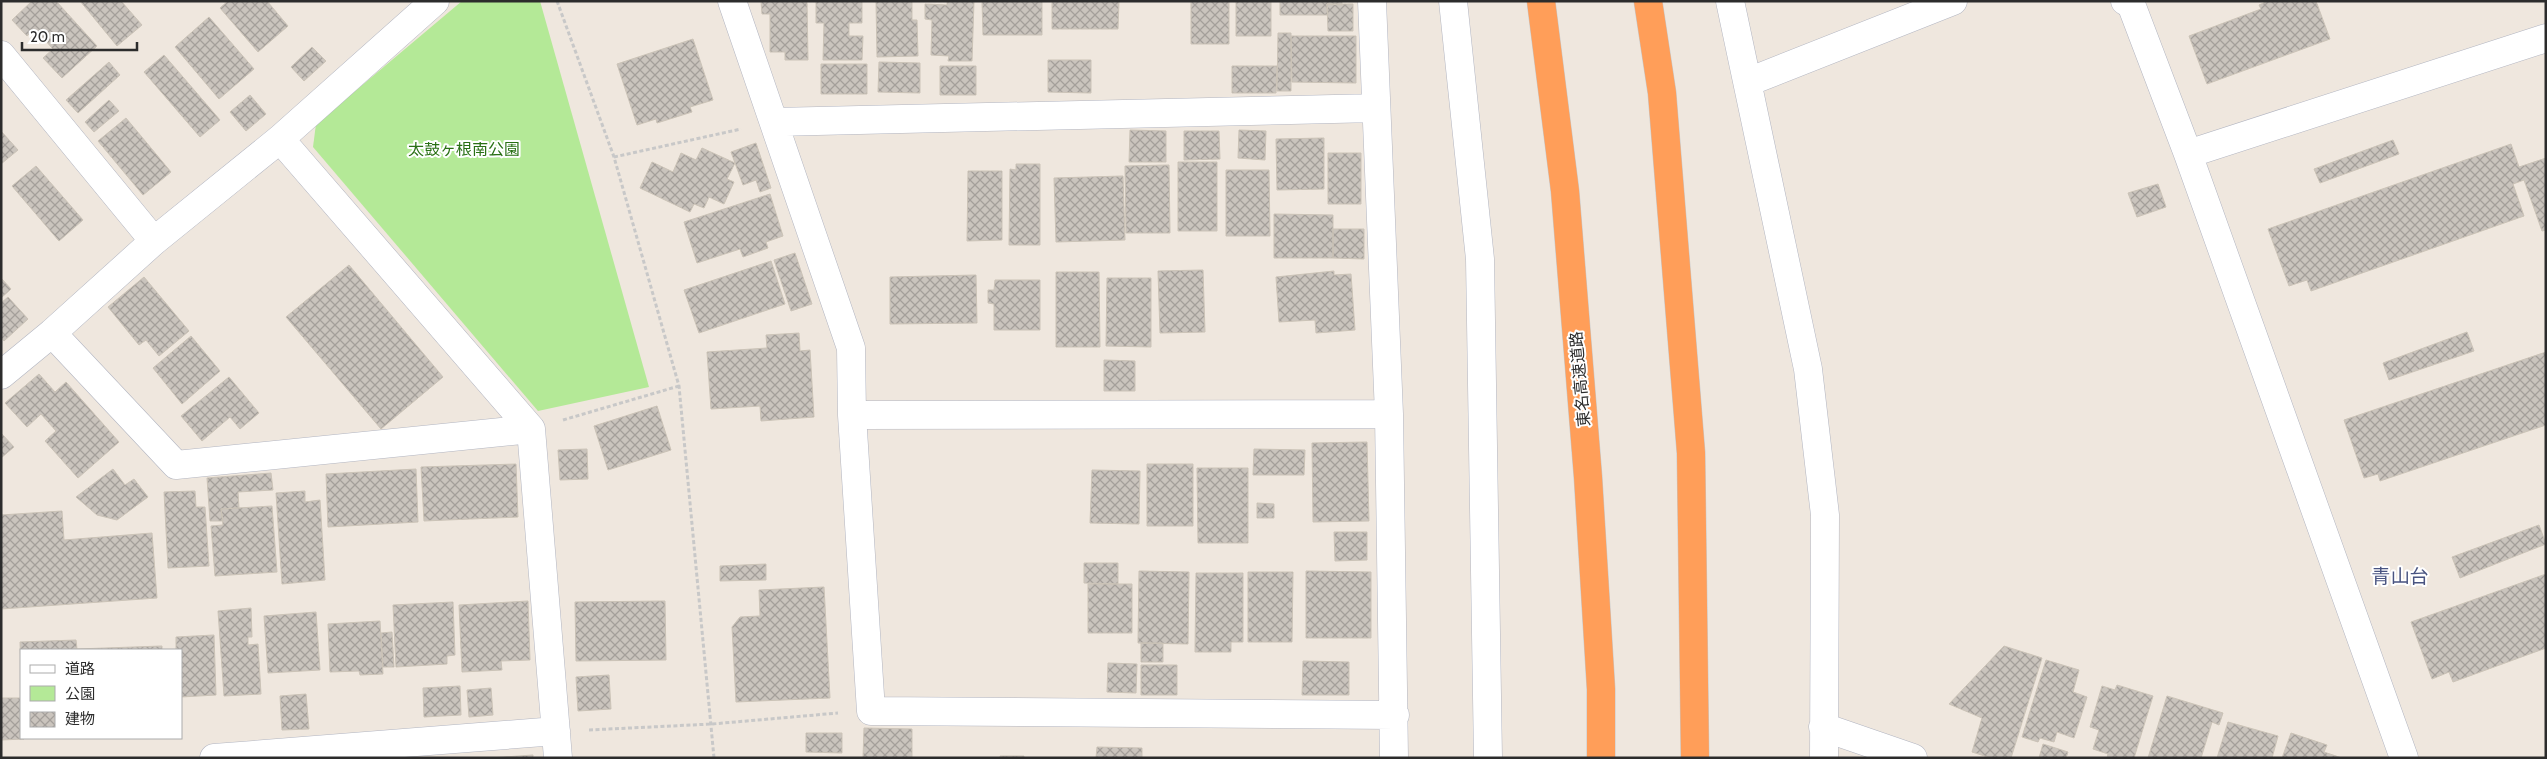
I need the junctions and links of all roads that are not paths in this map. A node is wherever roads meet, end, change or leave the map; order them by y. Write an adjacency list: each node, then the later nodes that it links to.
1 (434, 1): 15 (street)
2 (732, 1): 14 (street)
3 (1372, 1): 13 (street)
4 (1453, 1): 28 (street)
5 (1541, 1): 29 (highway, 東名高速道路)
6 (1648, 1): 30 (highway)
7 (1730, 1): 12 (street)
8 (1953, 1): 12 (street)
9 (2125, 1): 16 (street)
10 (2546, 38): 16 (street)
11 (1, 55): 17 (street)
12 (1748, 82): 24 (street)
13 (1376, 108): 14 (street); 20 (street)
14 (776, 122): 21 (street)
15 (280, 140): 17 (street); 22 (street)
16 (2188, 154): 33 (street)
17 (154, 241): 18 (street)
18 (52, 333): 19 (street); 22 (street)
19 (1, 375)
20 (1389, 414): 21 (street); 23 (street)
21 (852, 415): 23 (street)
22 (531, 429): 25 (street)
23 (1395, 715): 27 (street)
24 (1823, 727): 31 (street); 32 (street)
25 (557, 745): 26 (street)
26 (214, 758)
27 (1394, 758)
28 (1488, 758)
29 (1601, 758)
30 (1695, 758)
31 (1824, 758)
32 (1913, 758)
33 (2404, 758)

